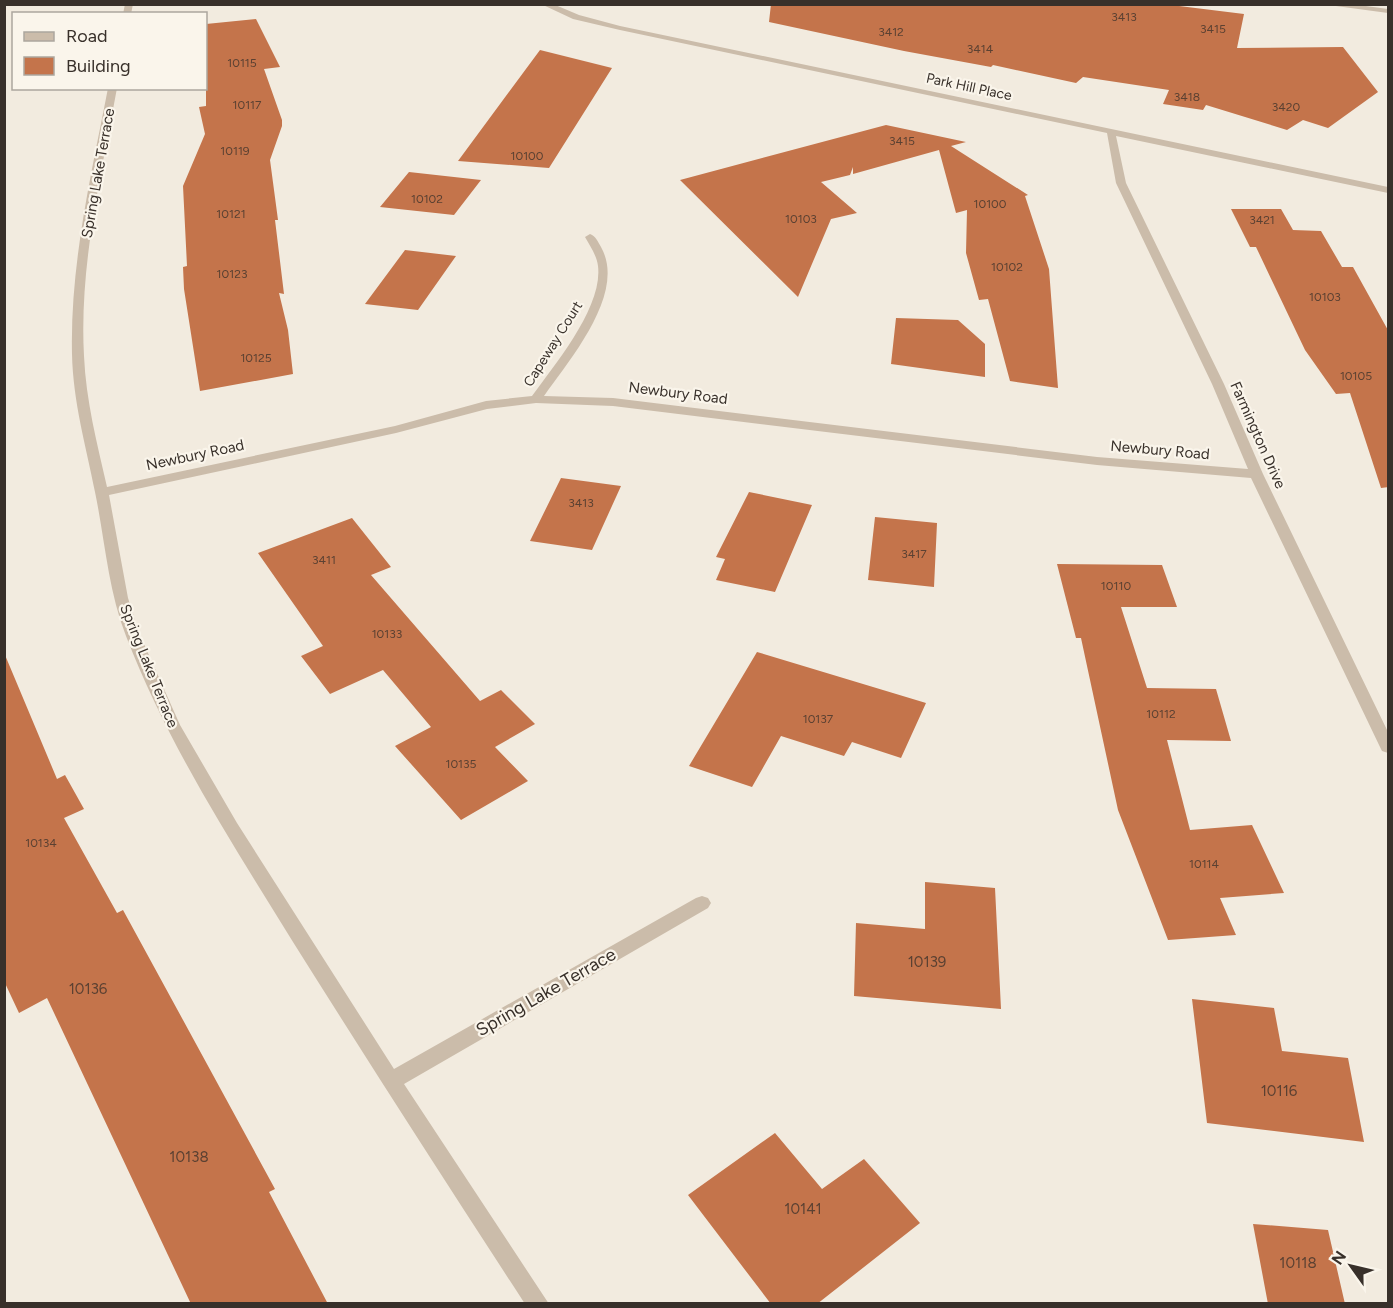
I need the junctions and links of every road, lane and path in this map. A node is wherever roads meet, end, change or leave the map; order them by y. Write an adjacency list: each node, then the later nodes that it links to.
1 (545, 4): 5 (street, Park Hill Place)
2 (1325, 4): 3 (street)
3 (1389, 11)
4 (113, 90): 10 (street, Spring Lake Terrace)
5 (1111, 132): 6 (street, Park Hill Place); 9 (street, Farmington Drive)
6 (1389, 190)
7 (590, 237): 8 (street, Capeway Court)
8 (536, 399): 9 (street, Newbury Road); 10 (street, Newbury Road)
9 (1256, 474): 11 (street, Farmington Drive)
10 (102, 492): 13 (street, Spring Lake Terrace)
11 (1389, 747)
12 (702, 903): 13 (street, Spring Lake Terrace)
13 (391, 1081): 14 (street, Spring Lake Terrace)
14 (538, 1304)

